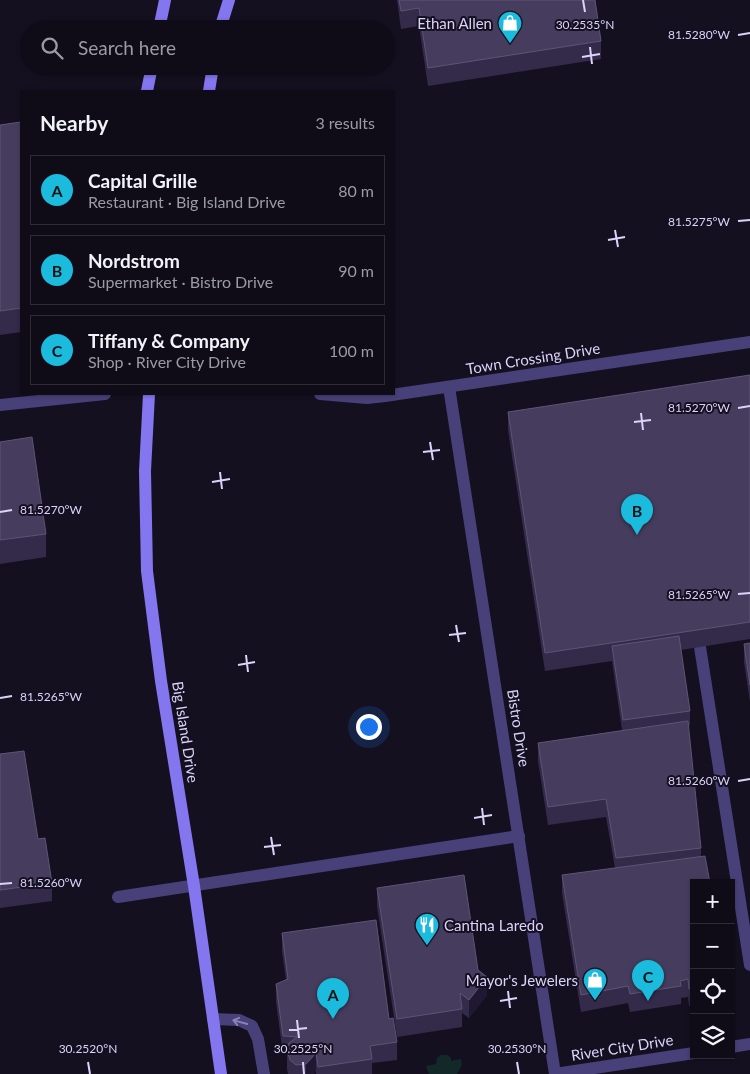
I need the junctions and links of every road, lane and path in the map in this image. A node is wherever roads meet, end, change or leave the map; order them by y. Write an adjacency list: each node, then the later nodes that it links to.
1 (165, 0): 3 (street)
2 (228, 0): 4 (street)
3 (161, 20)
4 (222, 20)
5 (151, 75): 7 (street)
6 (212, 75): 8 (street)
7 (148, 90)
8 (209, 90)
9 (750, 342): 10 (street, Town Crossing Drive)
10 (449, 387): 11 (street, Town Crossing Drive); 18 (street, Bistro Drive)
11 (395, 394)
12 (95, 395): 16 (street)
13 (149, 395): 19 (street, Big Island Drive)
14 (332, 395): 15 (street, Town Crossing Drive)
15 (390, 395)
16 (0, 405)
17 (700, 647): 21 (street)
18 (519, 836): 19 (street); 28 (street, Bistro Drive)
19 (194, 886): 20 (street); 22 (street, Big Island Drive)
20 (118, 897)
21 (750, 965)
22 (213, 1019): 26 (street, Big Island Drive); 27 (street, one-way to 22)
23 (750, 1044): 24 (street)
24 (735, 1046)
25 (690, 1054): 28 (street, River City Drive)
26 (221, 1074)
27 (264, 1074)
28 (555, 1074)

